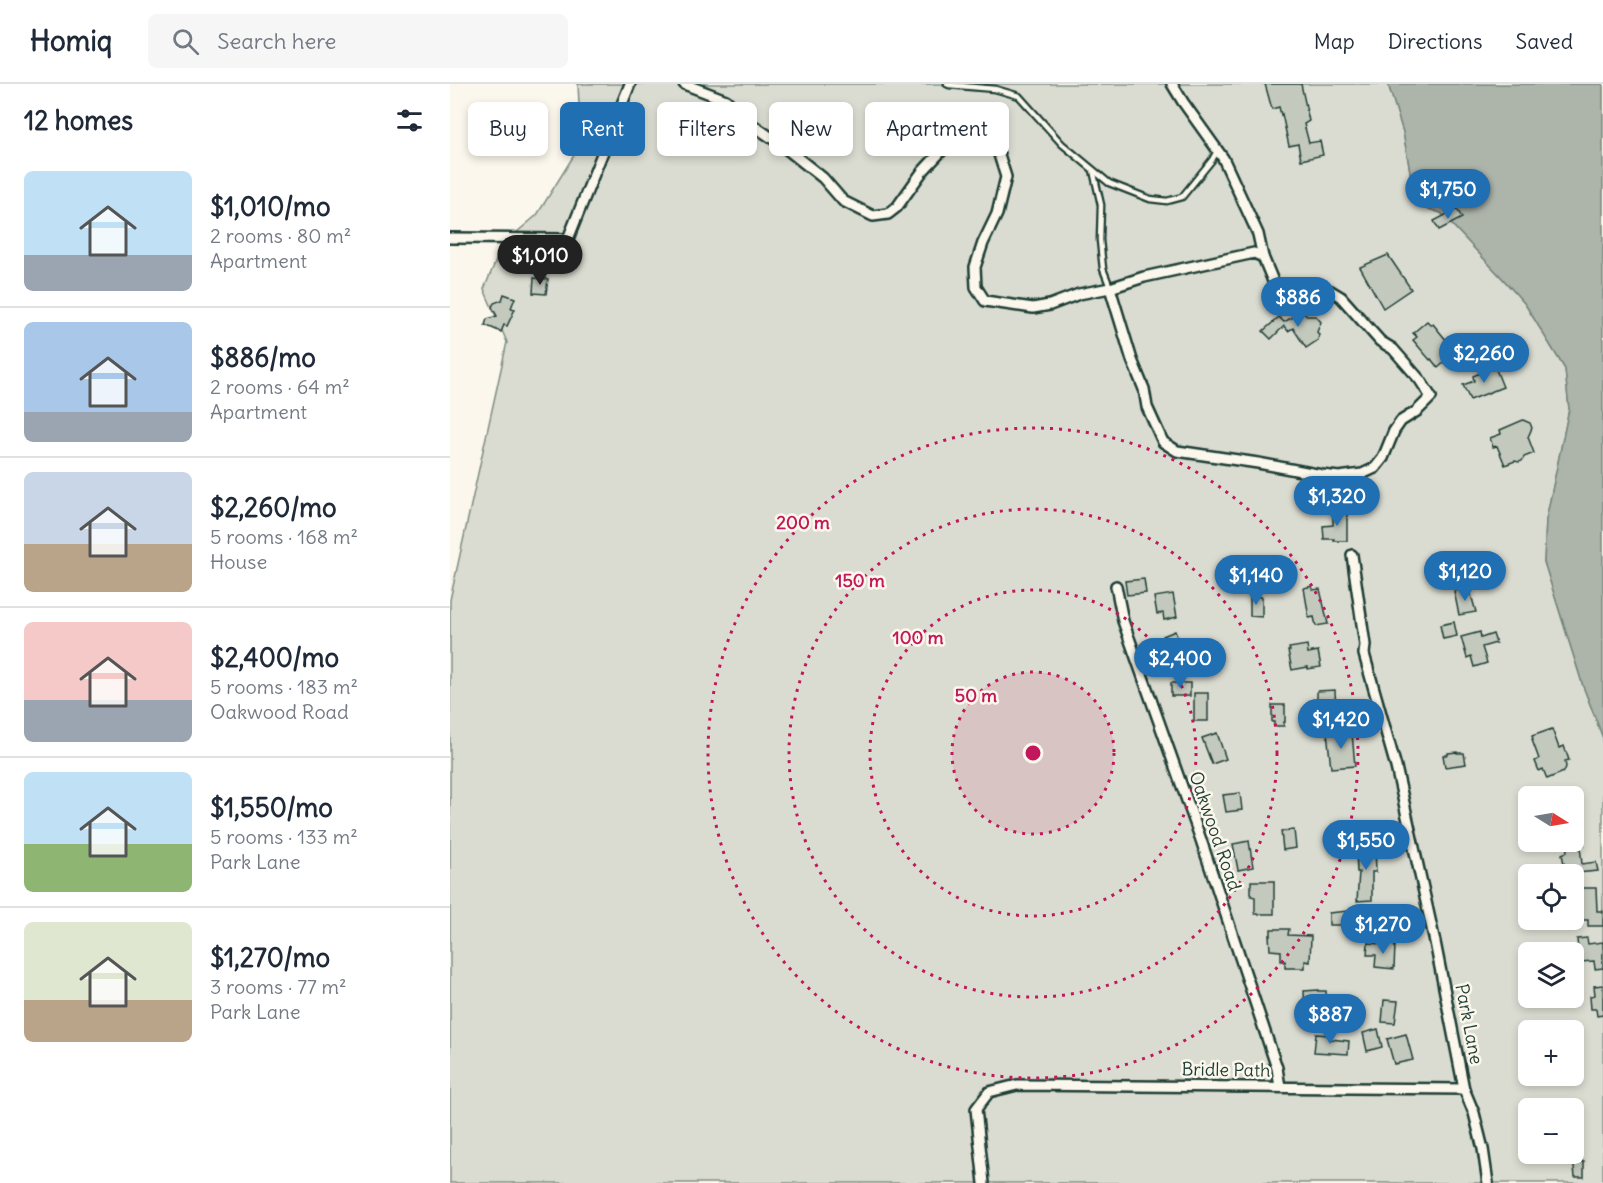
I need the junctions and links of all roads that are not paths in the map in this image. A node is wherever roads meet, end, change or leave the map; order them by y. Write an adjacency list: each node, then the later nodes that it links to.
1 (630, 84): 7 (street)
2 (684, 84): 9 (street)
3 (947, 84): 6 (lane)
4 (1172, 84): 5 (street)
5 (1217, 150): 6 (lane); 8 (street)
6 (1093, 170): 9 (lane)
7 (450, 237)
8 (1263, 257): 9 (street); 9 (street)
9 (1110, 288)
10 (1352, 555): 13 (street, Park Lane)
11 (1116, 586): 12 (street, Oakwood Road)
12 (1280, 1087): 13 (street, Bridle Path); 14 (street, Bridle Path)
13 (1464, 1089): 15 (street, Park Lane)
14 (984, 1183)
15 (1488, 1183)

